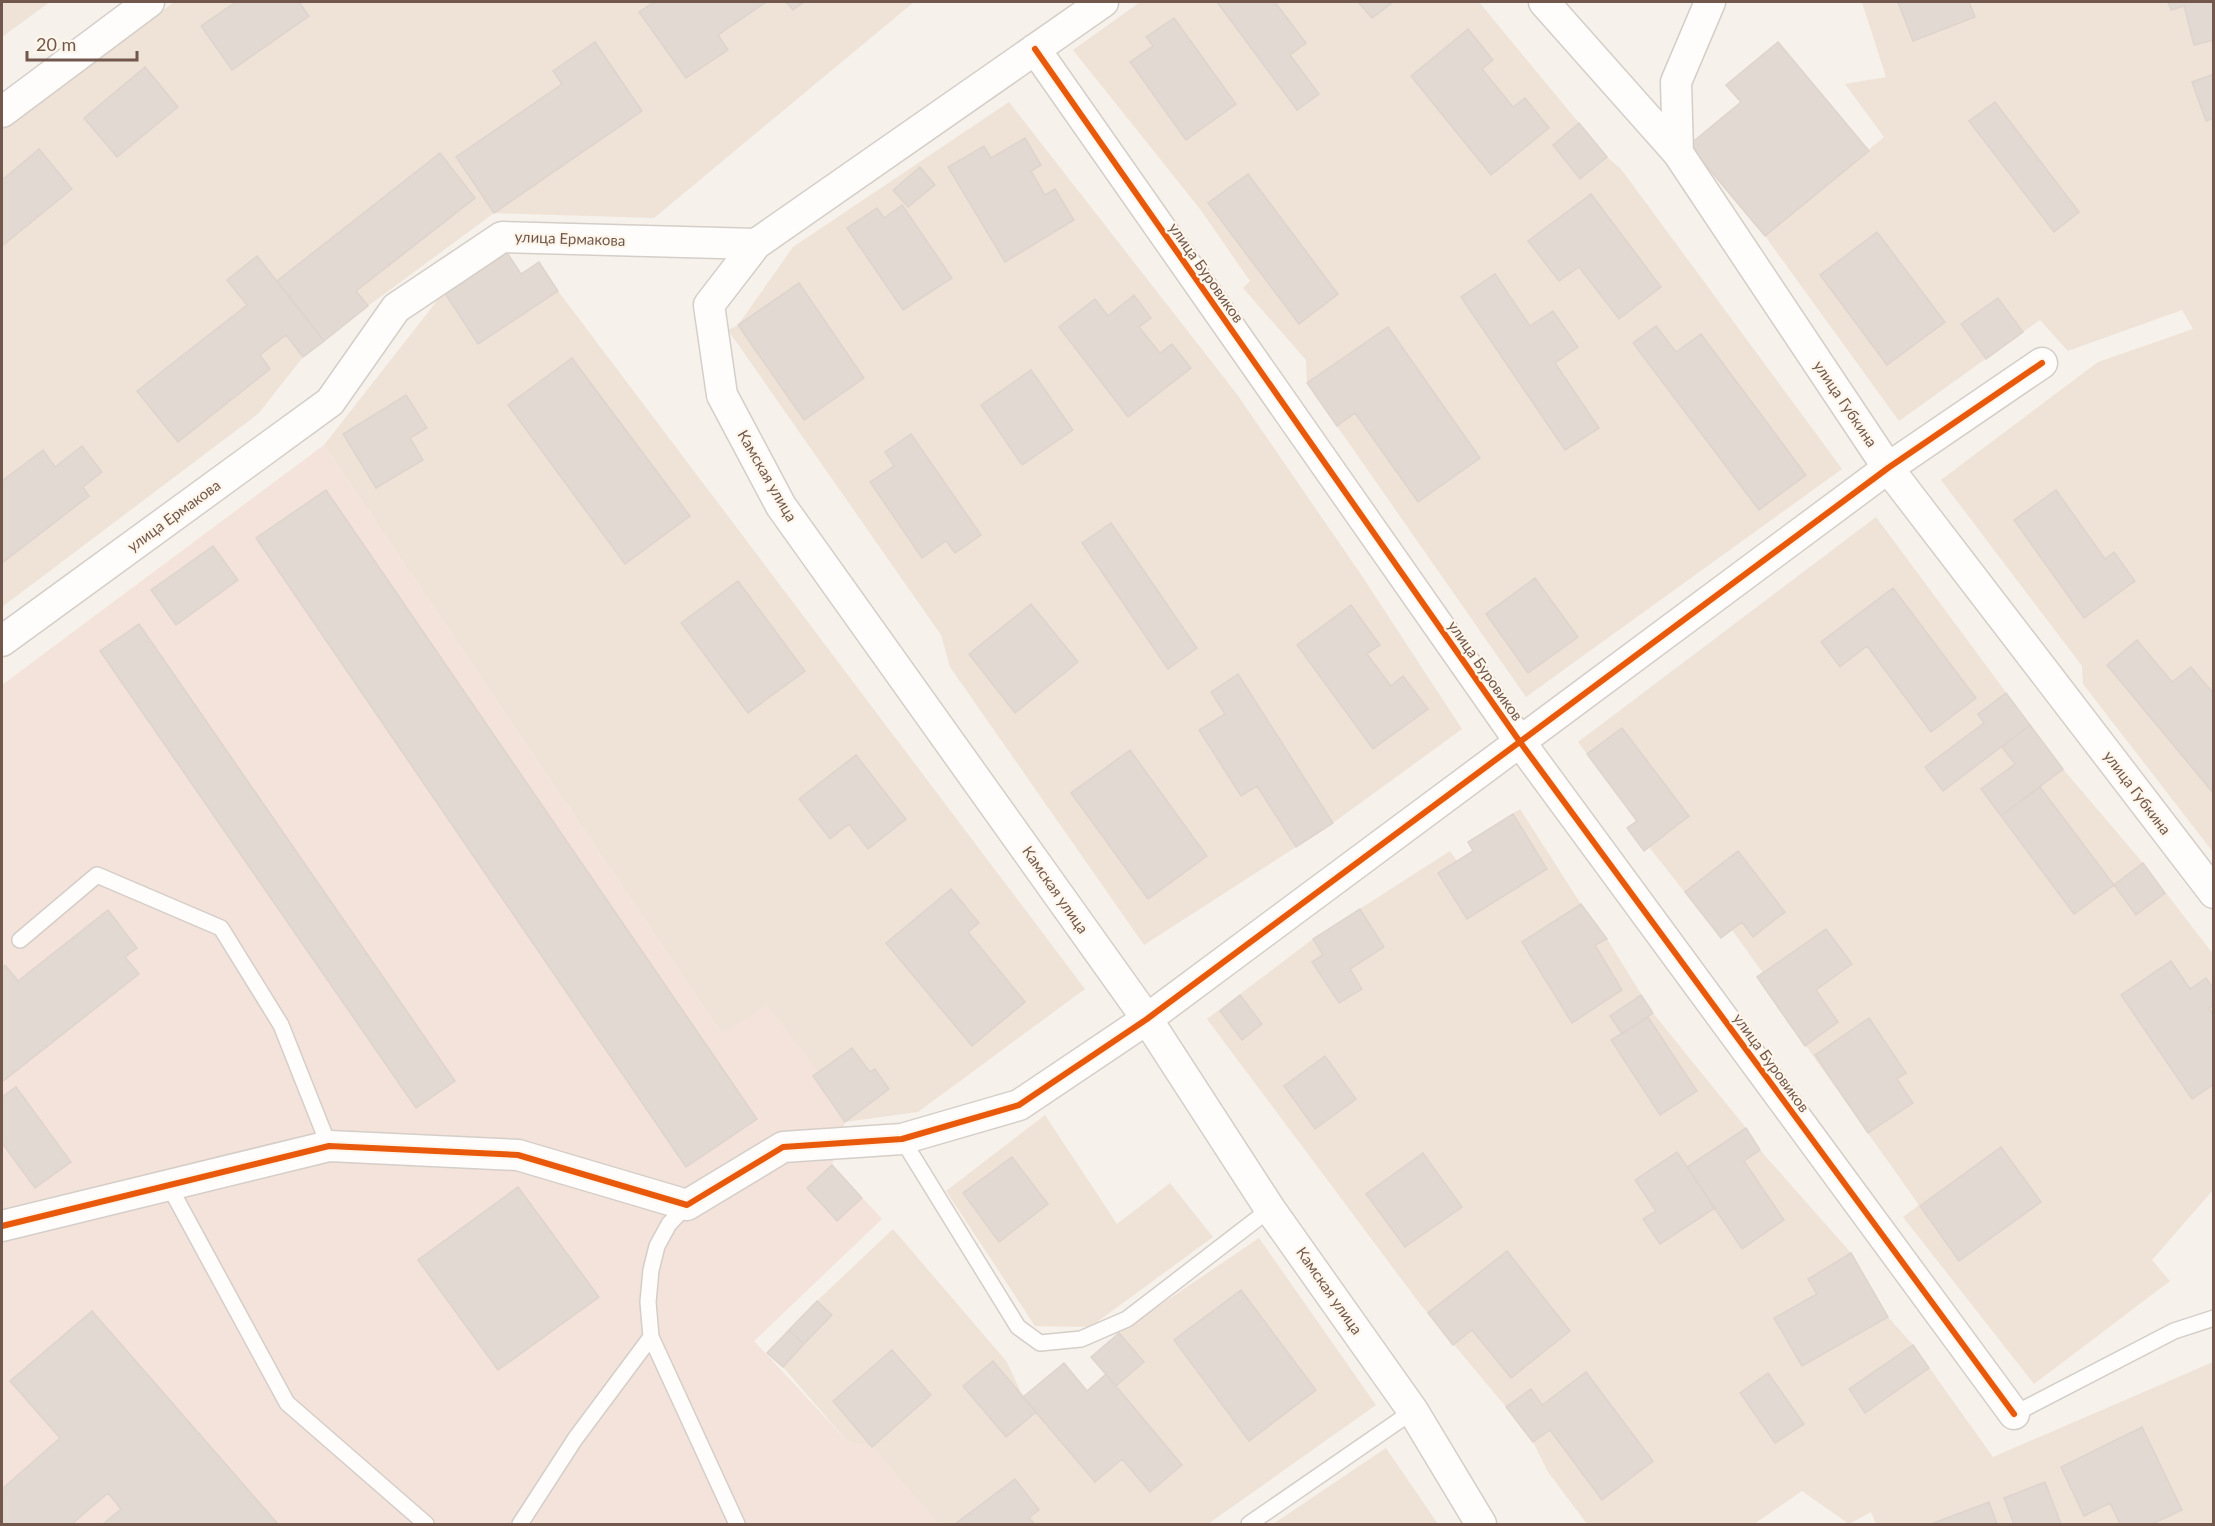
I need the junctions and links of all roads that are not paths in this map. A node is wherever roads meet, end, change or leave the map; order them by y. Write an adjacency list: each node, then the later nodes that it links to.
1 (149, 2): 6 (street)
2 (1102, 2): 5 (street)
3 (1544, 2): 7 (street, улица Губкина)
4 (1710, 2): 7 (street)
5 (1035, 49): 8 (street); 12 (street, улица Буровиков)
6 (2, 112)
7 (1678, 153): 10 (street, улица Губкина)
8 (756, 244): 11 (street, улица Ермакова); 15 (street, Камская улица)
9 (2042, 363): 10 (street)
10 (1888, 468): 12 (street); 13 (street, улица Губкина)
11 (2, 641)
12 (1520, 742): 15 (street); 25 (street, улица Буровиков)
13 (2214, 893)
14 (20, 940): 17 (lane)
15 (1147, 1019): 16 (street); 20 (street, Камская улица)
16 (902, 1139): 19 (street); 20 (lane)
17 (329, 1146): 18 (street); 19 (street)
18 (168, 1184): 21 (street); 26 (lane)
19 (687, 1205): 23 (lane)
20 (1270, 1209): 24 (street, Камская улица)
21 (2, 1226)
22 (2214, 1318): 25 (lane)
23 (651, 1337): 27 (lane); 28 (lane)
24 (1413, 1411): 29 (lane); 30 (street, Камская улица)
25 (2014, 1413)
26 (426, 1524)
27 (520, 1524)
28 (737, 1524)
29 (1249, 1524)
30 (1482, 1524)

